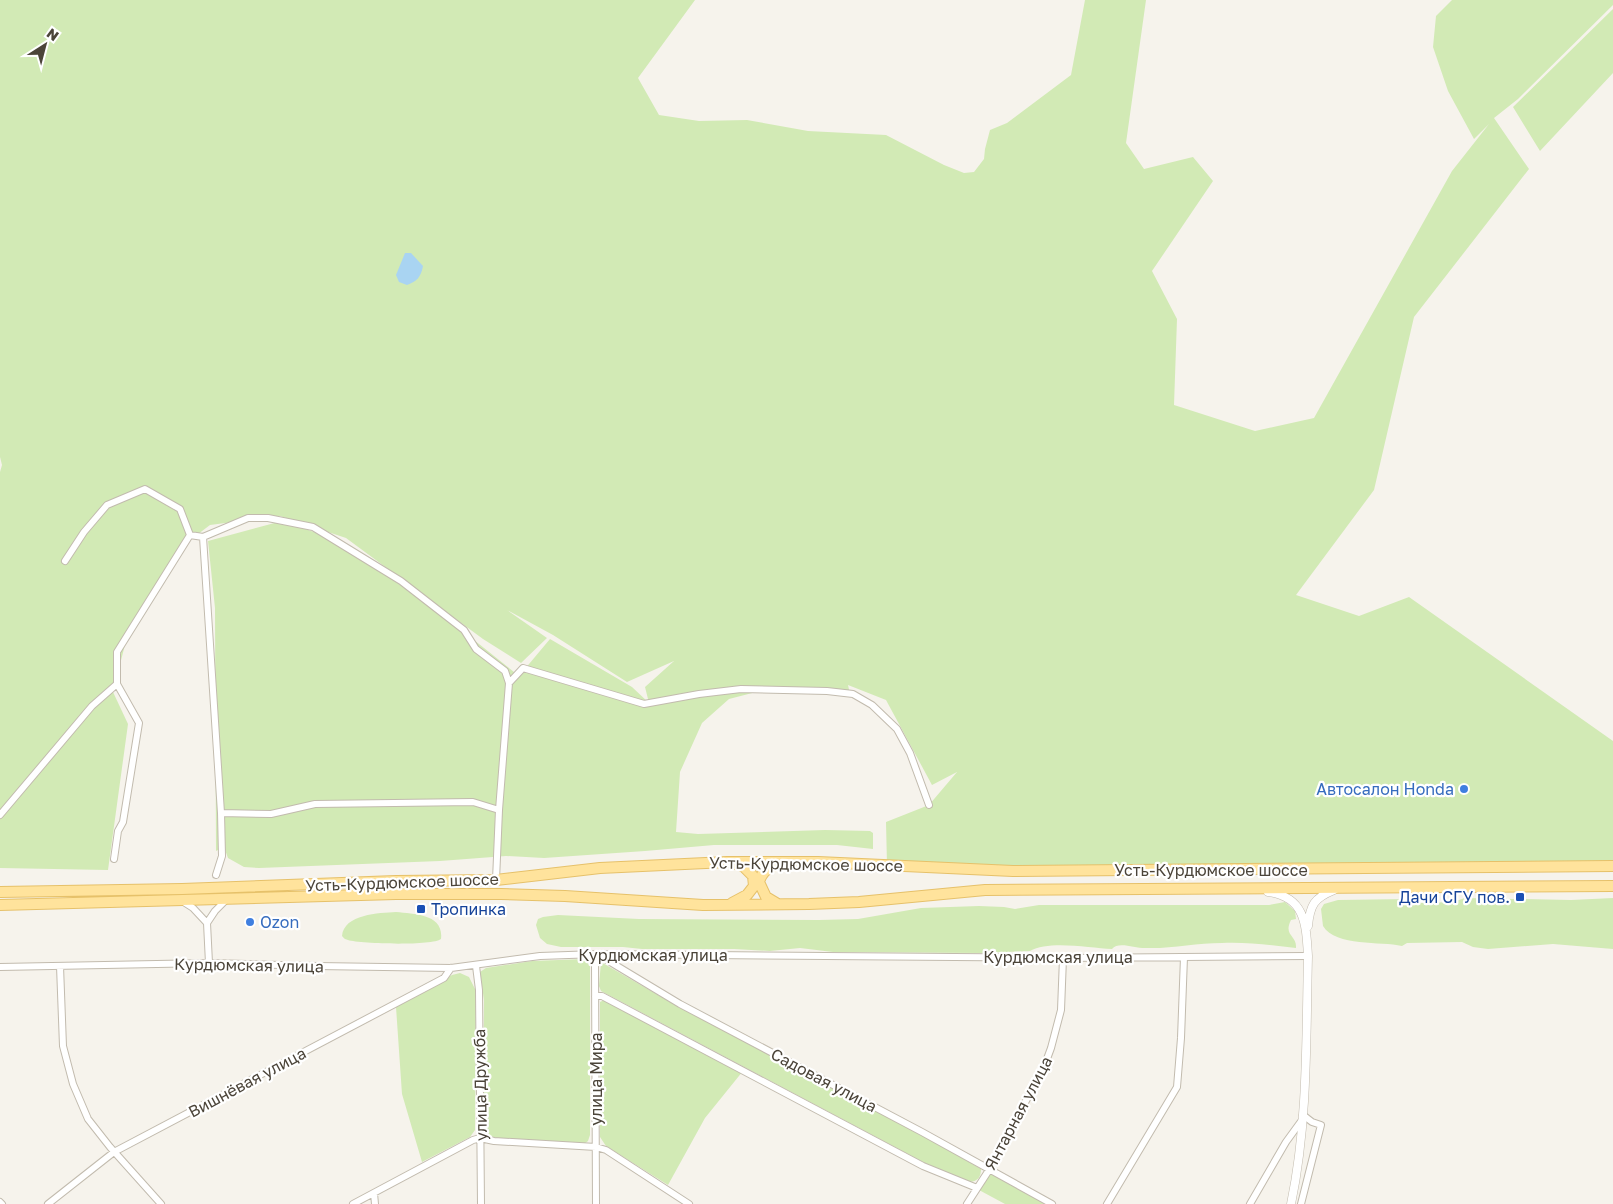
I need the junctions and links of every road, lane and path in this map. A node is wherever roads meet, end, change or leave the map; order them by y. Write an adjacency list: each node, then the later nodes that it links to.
1 (190, 536): 2 (street); 3 (street); 5 (street)
2 (203, 537): 4 (street); 8 (street)
3 (66, 561)
4 (509, 683): 6 (street); 7 (street)
5 (118, 684): 9 (street); 10 (street)
6 (929, 805)
7 (499, 810): 8 (street); 15 (street)
8 (221, 813): 14 (street)
9 (0, 815)
10 (114, 859)
11 (727, 862): 12 (main road, Усть-Курдюмское шоссе); 15 (main road, Усть-Курдюмское шоссе); 22 (main road)
12 (785, 862): 13 (main road, Усть-Курдюмское шоссе); 23 (main road)
13 (1613, 866)
14 (216, 875)
15 (496, 880): 19 (main road, Усть-Курдюмское шоссе)
16 (1613, 886): 17 (main road, Усть-Курдюмское шоссе)
17 (1339, 887): 18 (main road, Усть-Курдюмское шоссе); 26 (street)
18 (1243, 888): 23 (main road, Усть-Курдюмское шоссе); 26 (street)
19 (0, 892)
20 (228, 899): 21 (main road, Усть-Курдюмское шоссе); 22 (main road, Усть-Курдюмское шоссе); 25 (street)
21 (181, 900): 24 (main road, Усть-Курдюмское шоссе); 25 (street)
22 (729, 904): 23 (main road, Усть-Курдюмское шоссе)
23 (779, 904)
24 (0, 905)
25 (207, 923): 31 (street)
26 (1307, 933): 28 (street)
27 (597, 954): 30 (street, Курдюмская улица); 33 (street, Курдюмская улица); 36 (street, улица Мира); 41 (street, Садовая улица)
28 (1308, 956): 29 (street, Курдюмская улица); 37 (street)
29 (1184, 957): 30 (street, Курдюмская улица); 53 (street)
30 (1063, 958): 41 (street, Янтарная улица)
31 (209, 963): 32 (street, Курдюмская улица); 35 (street, Курдюмская улица)
32 (60, 966): 34 (street, Курдюмская улица); 40 (street)
33 (476, 966): 35 (street, Курдюмская улица); 38 (street, улица Дружба)
34 (0, 967)
35 (451, 968): 40 (street, Вишнёвая улица)
36 (595, 996): 39 (street, улица Мира); 42 (street, Садовая улица)
37 (1303, 1117): 54 (street); 55 (street); 56 (street)
38 (480, 1138): 39 (street); 43 (street); 48 (street, улица Дружба)
39 (596, 1147): 49 (street, улица Мира); 50 (street)
40 (114, 1152): 44 (street, Вишнёвая улица); 45 (street)
41 (989, 1170): 42 (street, Янтарная улица); 52 (street, Садовая улица)
42 (977, 1188): 51 (street, Янтарная улица)
43 (374, 1192): 46 (street); 47 (street)
44 (48, 1204)
45 (161, 1204)
46 (352, 1204)
47 (375, 1204)
48 (481, 1204)
49 (596, 1204)
50 (689, 1204)
51 (967, 1204)
52 (1052, 1204)
53 (1107, 1204)
54 (1250, 1204)
55 (1291, 1204)
56 (1301, 1204)

